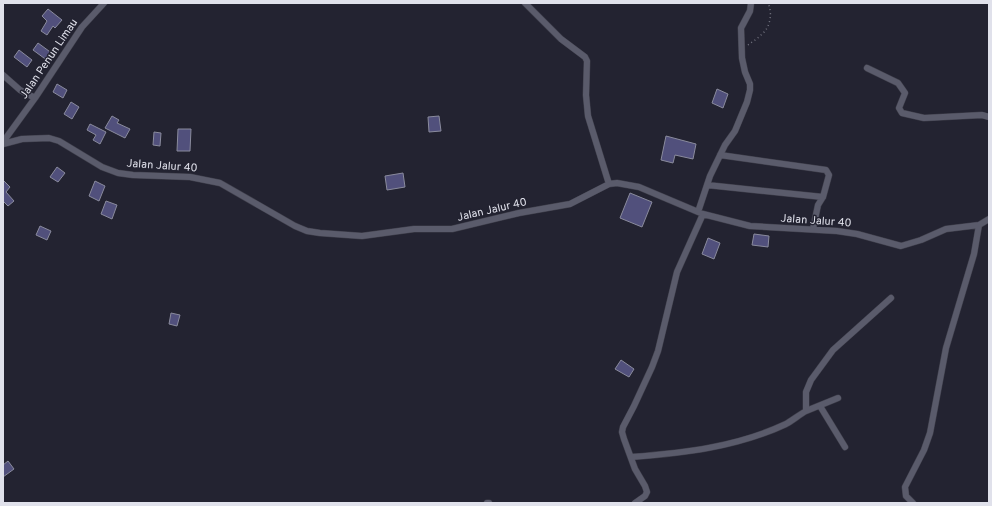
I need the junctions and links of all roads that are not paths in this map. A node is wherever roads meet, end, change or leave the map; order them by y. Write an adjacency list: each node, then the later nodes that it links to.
1 (104, 3): 6 (street, Jalan Penun Limau)
2 (525, 3): 11 (street)
3 (751, 3): 10 (street)
4 (867, 68): 7 (street)
5 (3, 75): 6 (street)
6 (35, 98): 8 (street, Jalan Penun Limau)
7 (989, 117)
8 (14, 128): 9 (street, Jalan Jalur 40)
9 (3, 143): 11 (street, Jalan Jalur 40)
10 (720, 154): 12 (street); 13 (street)
11 (609, 184): 14 (street, Jalan Jalur 40)
12 (707, 185): 13 (street); 14 (street)
13 (823, 198): 17 (street)
14 (701, 213): 17 (street, Jalan Jalur 40); 23 (street)
15 (989, 219): 16 (street, Jalan Jalur 40)
16 (979, 224): 17 (street, Jalan Jalur 40); 25 (street)
17 (813, 229)
18 (891, 298): 21 (street)
19 (838, 398): 20 (street)
20 (820, 406): 21 (street); 22 (street)
21 (806, 411): 23 (street)
22 (845, 447)
23 (631, 457): 24 (street)
24 (636, 503)
25 (913, 503)

